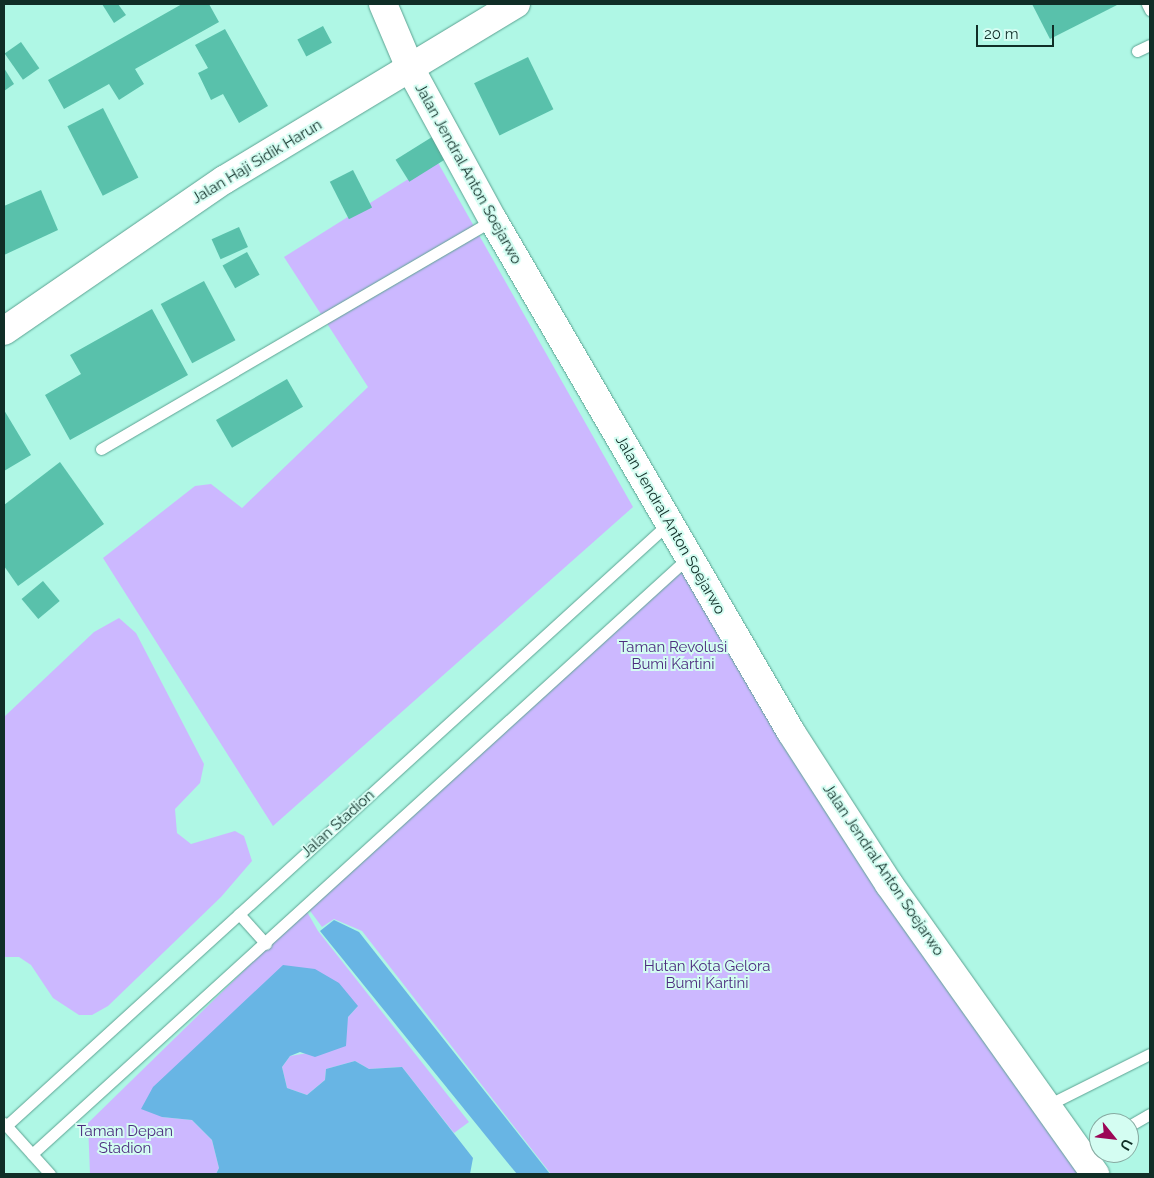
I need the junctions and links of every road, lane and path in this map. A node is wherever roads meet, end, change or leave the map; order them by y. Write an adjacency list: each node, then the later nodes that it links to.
1 (383, 4): 7 (street, Jalan Jendral Anton Soejarwo)
2 (516, 4): 7 (street, Jalan Haji Sidik Harun)
3 (1147, 4): 4 (lane)
4 (1150, 10)
5 (1150, 45): 6 (lane)
6 (1137, 51)
7 (410, 68): 8 (street, Jalan Jendral Anton Soejarwo); 9 (street, Jalan Haji Sidik Harun)
8 (493, 220): 10 (lane); 11 (street, Jalan Jendral Anton Soejarwo)
9 (4, 331)
10 (101, 449)
11 (671, 522): 12 (street, Jalan Jendral Anton Soejarwo); 13 (lane, Jalan Stadion)
12 (690, 556): 14 (lane); 16 (street, Jalan Jendral Anton Soejarwo)
13 (239, 914): 14 (lane); 19 (lane, Jalan Stadion)
14 (266, 944): 20 (lane)
15 (1150, 1054): 16 (lane)
16 (1048, 1106): 21 (street, Jalan Jendral Anton Soejarwo)
17 (1150, 1114): 18 (lane)
18 (1139, 1120)
19 (5, 1124): 20 (lane)
20 (32, 1154): 22 (lane)
21 (1089, 1155)
22 (50, 1174)

